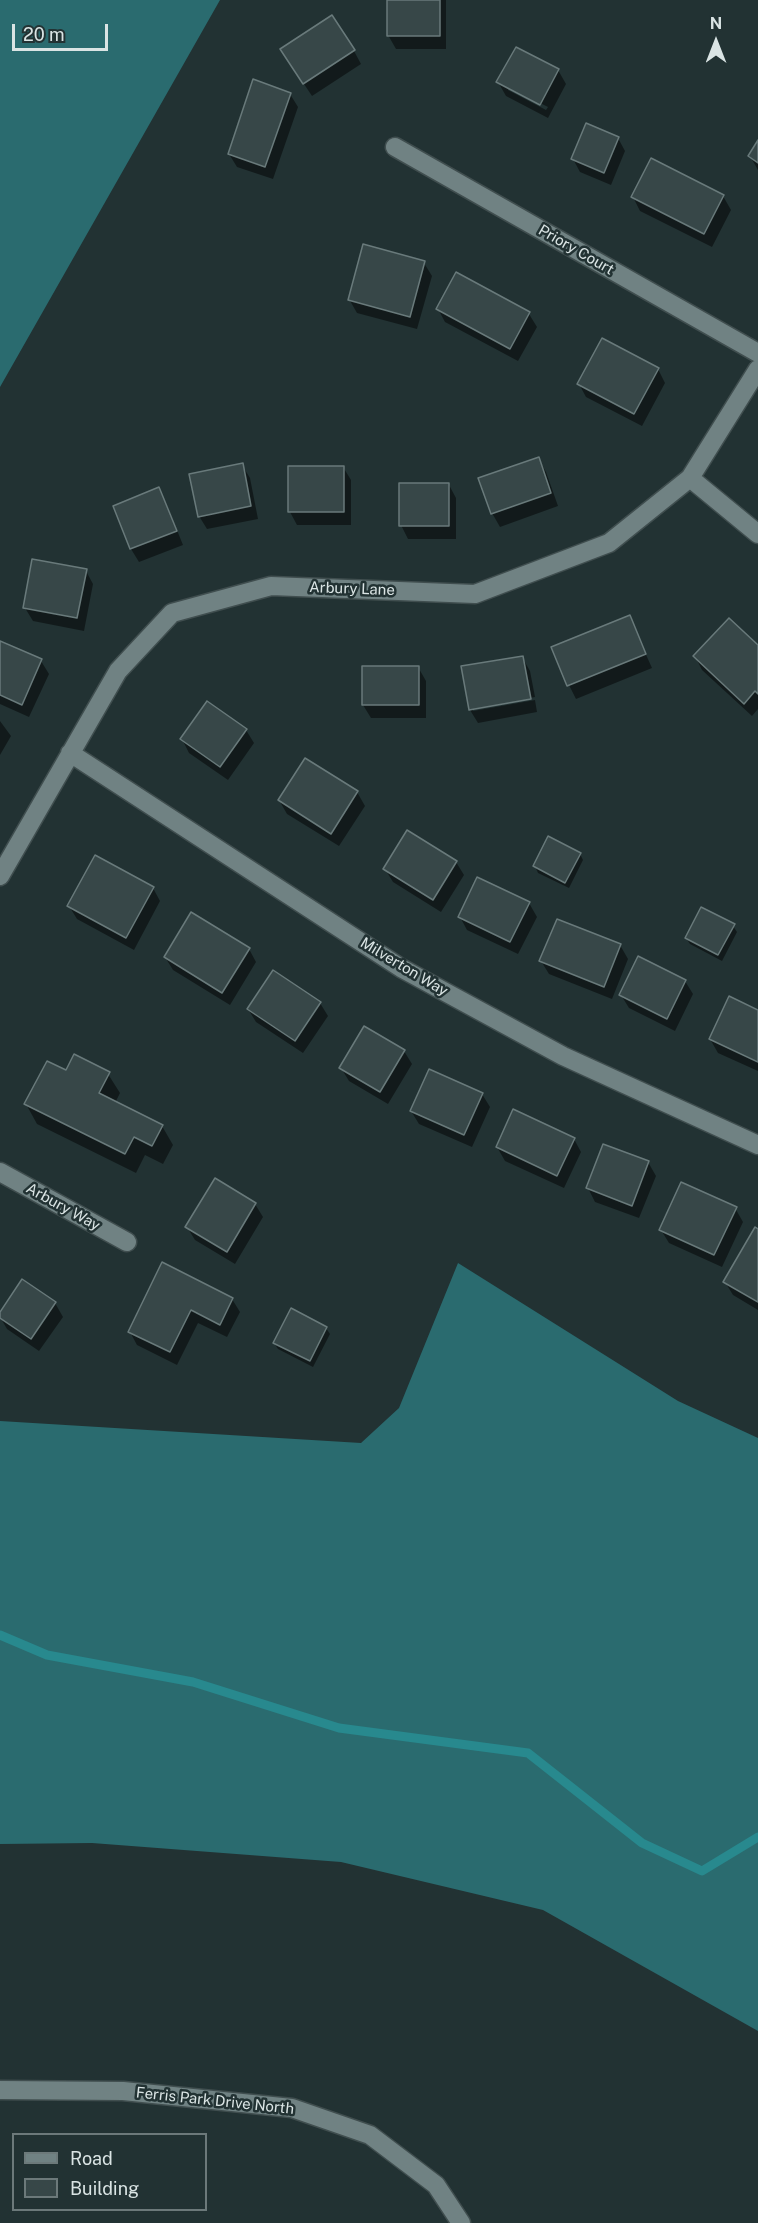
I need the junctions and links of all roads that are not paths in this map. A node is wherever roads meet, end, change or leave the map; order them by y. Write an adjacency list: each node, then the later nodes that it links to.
1 (395, 147): 2 (street, Priory Court)
2 (758, 353)
3 (758, 369): 4 (street, Arbury Lane)
4 (690, 478): 5 (street); 6 (street, Arbury Lane)
5 (758, 534)
6 (70, 753): 7 (street, Arbury Lane); 8 (street, Milverton Way)
7 (0, 876)
8 (758, 1144)
9 (0, 1172): 10 (street, Arbury Way)
10 (127, 1242)
11 (0, 2091): 12 (street, Ferris Park Drive North)
12 (461, 2223)

